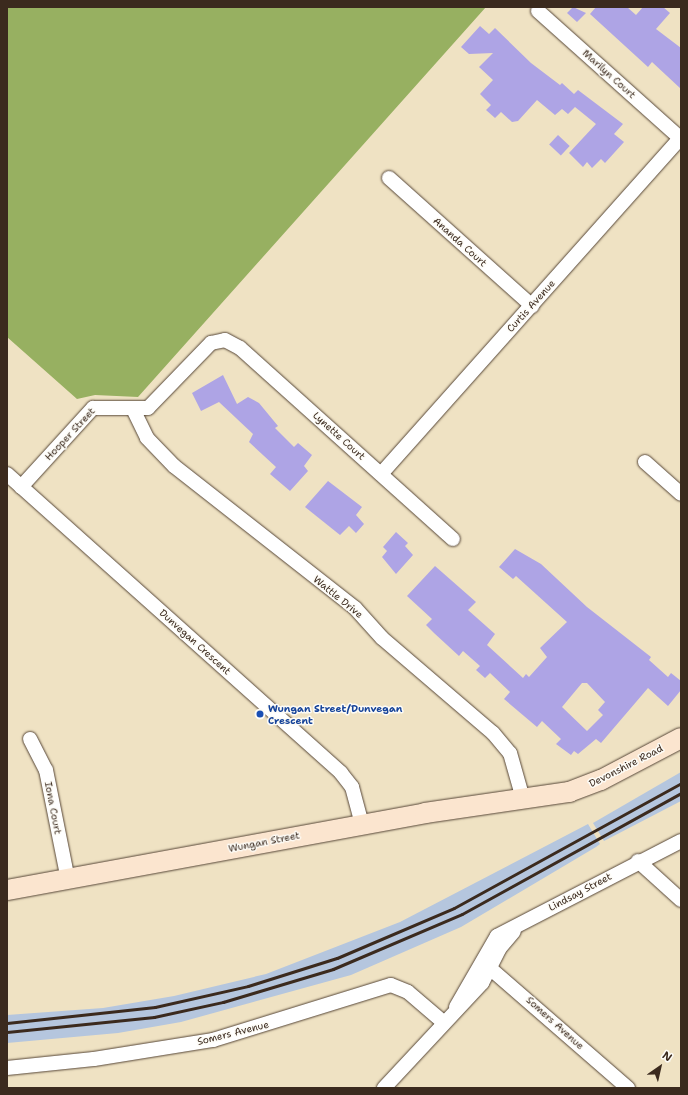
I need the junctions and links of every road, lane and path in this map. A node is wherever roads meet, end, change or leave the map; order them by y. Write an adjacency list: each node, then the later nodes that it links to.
1 (538, 11): 2 (street, Marilyn Court)
2 (681, 137): 4 (street, Curtis Avenue)
3 (389, 178): 4 (street, Ananda Court)
4 (532, 306): 9 (street, Curtis Avenue)
5 (221, 340): 6 (street, Hooper Street); 9 (street, Lynette Court)
6 (133, 409): 10 (street, Hooper Street); 15 (street, Wattle Drive)
7 (645, 462): 11 (street)
8 (7, 474): 10 (street, Dunvegan Crescent)
9 (381, 474): 12 (street, Lynette Court)
10 (22, 487): 16 (street, Dunvegan Crescent)
11 (681, 494)
12 (453, 539)
13 (681, 738): 15 (street, Devonshire Road)
14 (30, 739): 19 (street, Iona Court)
15 (523, 799): 16 (street, Wungan Street)
16 (362, 824): 19 (street, Wungan Street)
17 (681, 841): 18 (street, Lindsay Street)
18 (638, 861): 21 (street); 22 (street, Lindsay Street)
19 (68, 880): 20 (street, Wungan Street)
20 (7, 890)
21 (681, 900)
22 (485, 965): 23 (street, Lindsay Street); 26 (street, Somers Avenue)
23 (443, 1022): 24 (street, Somers Avenue); 25 (street, Lindsay Street)
24 (7, 1068)
25 (384, 1088)
26 (628, 1088)

